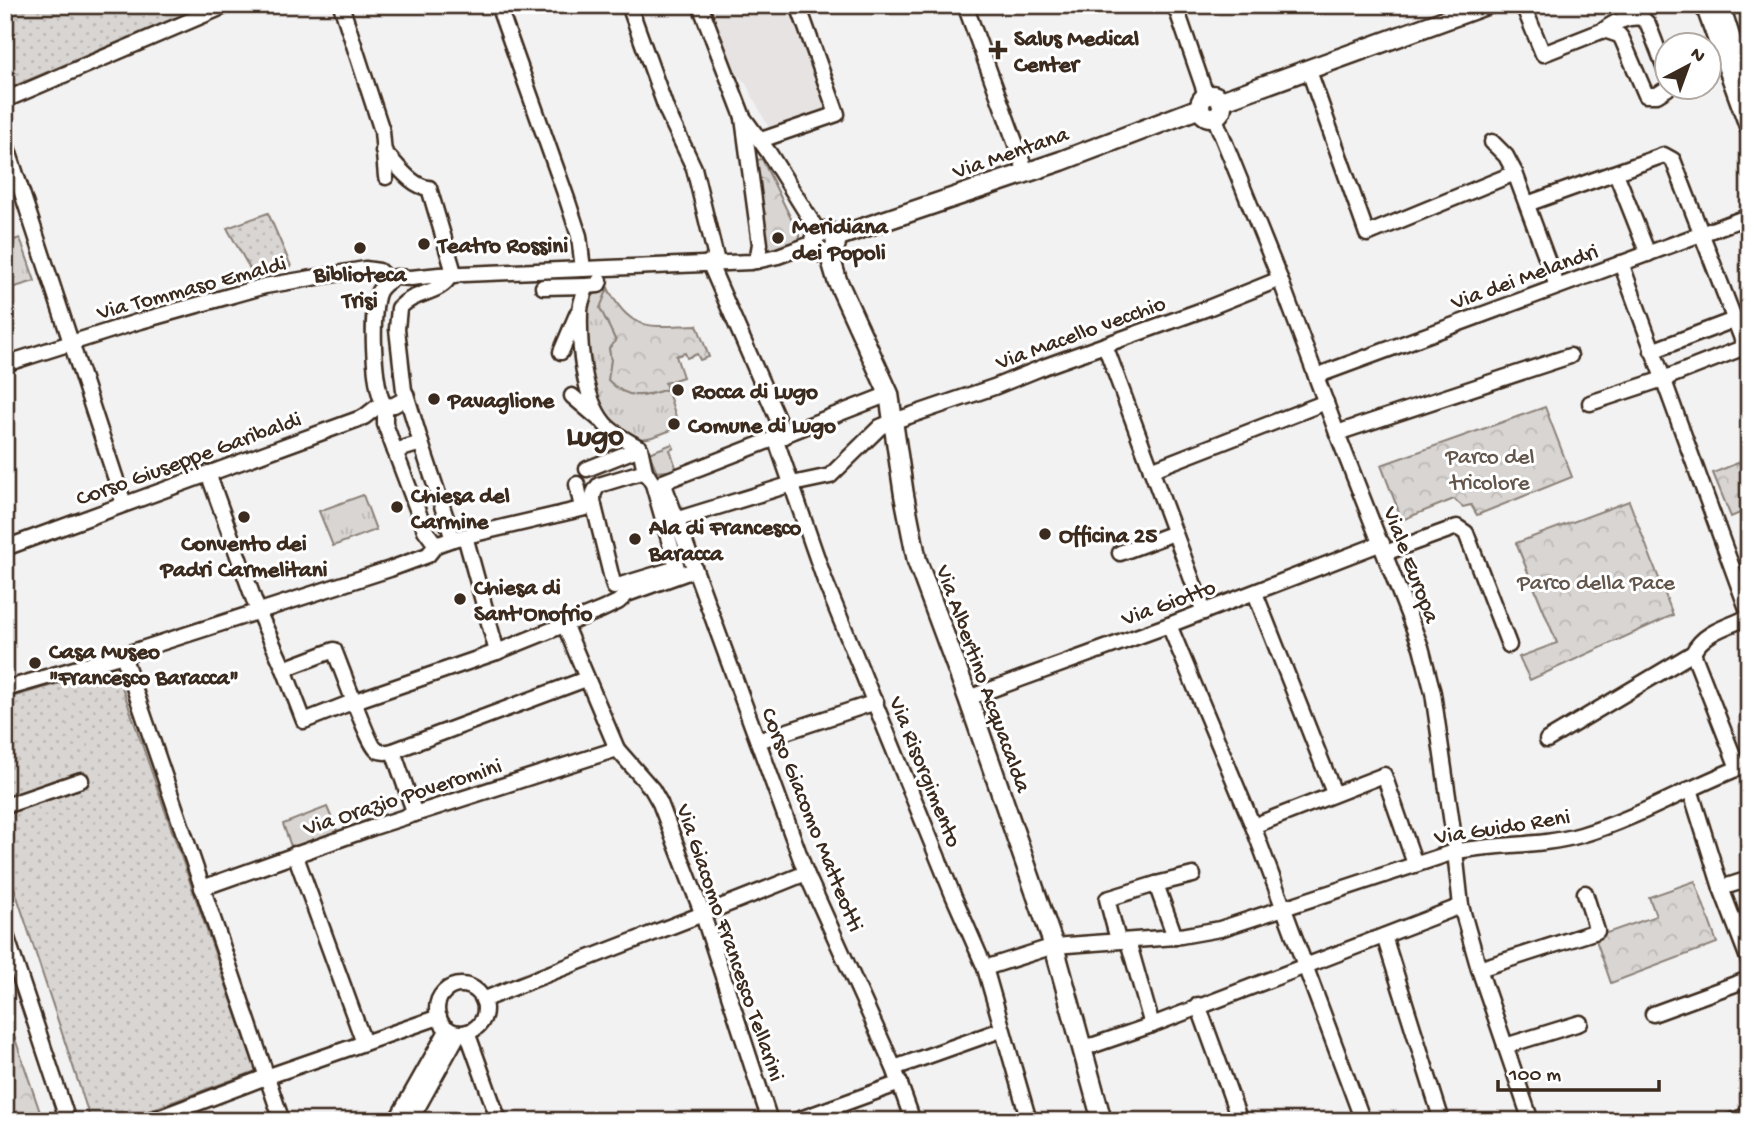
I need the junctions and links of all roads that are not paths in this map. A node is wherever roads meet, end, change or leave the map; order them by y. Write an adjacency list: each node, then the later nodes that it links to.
1 (227, 5): 18 (street)
2 (341, 5): 25 (street)
3 (498, 5): 38 (street)
4 (629, 5): 36 (street, Via Risorgimento)
5 (700, 5): 20 (street)
6 (798, 5): 22 (street)
7 (965, 5): 26 (street)
8 (1175, 5): 19 (street, Viale Europa)
9 (1486, 5): 15 (main road, Via Mentana)
10 (1523, 5): 13 (street)
11 (1705, 5): 21 (main road)
12 (1720, 5): 17 (main road)
13 (1604, 30): 14 (street); 16 (street)
14 (1652, 34)
15 (1308, 68): 19 (main road, Via Mentana); 27 (street)
16 (1652, 95)
17 (1749, 95)
18 (5, 100)
19 (1210, 105): 26 (main road, Via Mentana); 40 (street, Viale Europa)
20 (743, 117): 22 (street); 35 (street)
21 (1749, 126)
22 (761, 140): 33 (street)
23 (5, 141): 46 (street)
24 (1492, 142): 27 (street)
25 (383, 151): 29 (street); 39 (street)
26 (1026, 172): 33 (main road, Via Mentana)
27 (1515, 173): 30 (street)
28 (1616, 173): 30 (street); 32 (street); 34 (street)
29 (386, 177)
30 (1527, 204): 42 (street)
31 (1747, 218): 32 (street, Via dei Melandri)
32 (1700, 235): 34 (street, Via dei Melandri); 45 (street)
33 (825, 241): 35 (street); 56 (main road, Via Albertino Acquacalda)
34 (1648, 254): 37 (street, Via dei Melandri)
35 (757, 261): 36 (street)
36 (710, 262): 38 (street); 64 (street, Via Risorgimento)
37 (1622, 264): 42 (street, Via dei Melandri); 48 (street)
38 (583, 269): 39 (street)
39 (453, 276): 41 (street); 55 (street)
40 (1280, 279): 47 (street, Via Macello vecchio); 53 (street, Viale Europa)
41 (389, 281): 46 (street, Via Tommaso Emaldi); 60 (street)
42 (1557, 286): 53 (street, Via dei Melandri)
43 (543, 287): 44 (street)
44 (581, 304): 49 (street); 62 (street)
45 (1734, 320): 48 (street); 50 (street)
46 (72, 342): 52 (street, Via Tommaso Emaldi); 75 (street)
47 (1105, 345): 61 (street, Via Macello vecchio); 69 (street)
48 (1652, 351): 54 (street)
49 (561, 352)
50 (1747, 352): 54 (street)
51 (1570, 356): 63 (street)
52 (5, 364)
53 (1316, 376): 58 (street, Viale Europa)
54 (1663, 379): 59 (street); 90 (street)
55 (405, 394): 60 (street, Corso Giuseppe Garibaldi); 65 (street)
56 (889, 394): 61 (main road, Via Albertino Acquacalda); 64 (street)
57 (572, 396): 62 (street)
58 (1325, 402): 63 (street, Viale Europa); 69 (street)
59 (1590, 403)
60 (384, 404): 67 (street); 71 (street, Corso Giuseppe Garibaldi)
61 (894, 421): 74 (street, Via Macello vecchio); 100 (main road, Via Albertino Acquacalda)
62 (603, 422): 66 (street)
63 (1337, 433): 81 (street, Viale Europa)
64 (780, 438): 72 (street); 74 (street, Via Risorgimento)
65 (421, 443): 67 (street); 79 (street)
66 (640, 449): 68 (street); 70 (street)
67 (395, 451): 82 (street)
68 (587, 469)
69 (1151, 470): 78 (street)
70 (645, 471): 72 (street); 76 (street); 85 (street)
71 (208, 473): 75 (street, Corso Giuseppe Garibaldi); 88 (street)
72 (663, 482): 77 (street)
73 (578, 484): 76 (street)
74 (792, 484): 77 (street, Via Macello vecchio); 102 (street, Via Risorgimento)
75 (124, 504): 80 (street, Corso Giuseppe Garibaldi)
76 (588, 507): 79 (street); 85 (street)
77 (675, 520): 84 (street, Corso Giacomo Matteotti)
78 (1174, 533): 83 (street); 89 (street)
79 (459, 538): 82 (street); 94 (street)
80 (5, 548)
81 (1383, 548): 86 (street, Via Giotto); 93 (street, Via Giotto); 114 (street, Viale Europa)
82 (432, 550): 88 (street)
83 (1120, 553)
84 (694, 570): 87 (street); 104 (street, Corso Giacomo Matteotti)
85 (614, 587): 87 (street)
86 (1255, 593): 89 (street, Via Giotto); 110 (street)
87 (618, 602): 92 (street)
88 (258, 611): 96 (street); 97 (street)
89 (1204, 612): 91 (street, Via Giotto)
90 (1749, 616): 95 (street)
91 (1169, 625): 100 (street, Via Giotto); 113 (street)
92 (565, 626): 94 (street); 98 (street, Via Giacomo Francesco Tellarini)
93 (1509, 645)
94 (497, 652): 101 (street)
95 (1693, 653): 103 (street); 107 (street)
96 (123, 655): 99 (street); 121 (street)
97 (284, 669): 101 (street); 101 (street)
98 (586, 679): 105 (street, Via Giacomo Francesco Tellarini); 106 (street)
99 (5, 689)
100 (968, 698): 131 (main road, Via Albertino Acquacalda)
101 (355, 701): 106 (street)
102 (876, 702): 104 (street); 134 (street, Via Risorgimento)
103 (1547, 740)
104 (758, 741): 117 (street, Corso Giacomo Matteotti)
105 (617, 749): 112 (street, Via Orazio Poveromini); 126 (street, Via Giacomo Francesco Tellarini)
106 (393, 751): 112 (street)
107 (1744, 766): 109 (street, Via Guido Reni)
108 (81, 780): 111 (street)
109 (1690, 789): 114 (street, Via Guido Reni); 122 (street)
110 (1334, 793): 113 (street); 116 (street)
111 (5, 806)
112 (415, 814): 115 (street, Via Orazio Poveromini)
113 (1253, 826): 125 (street)
114 (1454, 852): 116 (street, Via Guido Reni); 124 (street, Viale Europa)
115 (295, 855): 121 (street, Via Orazio Poveromini); 145 (street)
116 (1415, 864): 125 (street, Via Guido Reni)
117 (806, 873): 126 (street); 148 (street, Corso Giacomo Matteotti)
118 (1193, 875): 120 (street)
119 (1749, 878): 122 (street)
120 (1156, 884): 129 (street); 130 (street)
121 (202, 888): 149 (street)
122 (1721, 888): 132 (street)
123 (1585, 893): 135 (street)
124 (1461, 905): 128 (street); 135 (street, Viale Europa)
125 (1284, 908): 129 (street, Via Guido Reni); 133 (street)
126 (704, 915): 137 (street); 152 (street, Via Giacomo Francesco Tellarini)
127 (5, 932): 153 (street)
128 (1384, 936): 133 (street); 165 (street)
129 (1175, 937): 130 (street, Via Guido Reni)
130 (1123, 940): 131 (street, Via Guido Reni); 142 (street)
131 (1054, 946): 134 (street, Via Guido Reni); 147 (main road, Via Albertino Acquacalda)
132 (1749, 961)
133 (1305, 964): 138 (street); 164 (street)
134 (985, 968): 143 (street, Via Risorgimento)
135 (1479, 969): 146 (street, Viale Europa)
136 (1749, 979): 139 (street)
137 (483, 1000): 140 (street); 144 (street)
138 (1198, 1005): 142 (street); 163 (street)
139 (1653, 1014)
140 (439, 1017): 144 (street); 145 (street)
141 (1580, 1023): 146 (street)
142 (1152, 1025): 147 (street)
143 (1001, 1030): 148 (street); 161 (street, Via Risorgimento)
144 (458, 1032): 156 (street); 157 (street); 158 (street)
145 (364, 1043): 149 (street)
146 (1505, 1046): 166 (street, Viale Europa)
147 (1081, 1047): 162 (main road, Via Albertino Acquacalda)
148 (894, 1068): 150 (street, Corso Giacomo Matteotti)
149 (266, 1077): 154 (street); 155 (street)
150 (900, 1083): 159 (street); 160 (street, Corso Giacomo Matteotti)
151 (1749, 1115): 167 (street)
152 (765, 1119)
153 (68, 1121)
154 (150, 1121)
155 (282, 1121)
156 (396, 1121)
157 (410, 1121)
158 (499, 1121)
159 (795, 1121)
160 (913, 1121)
161 (1029, 1121)
162 (1102, 1121)
163 (1240, 1121)
164 (1363, 1121)
165 (1442, 1121)
166 (1531, 1121)
167 (1732, 1121)

